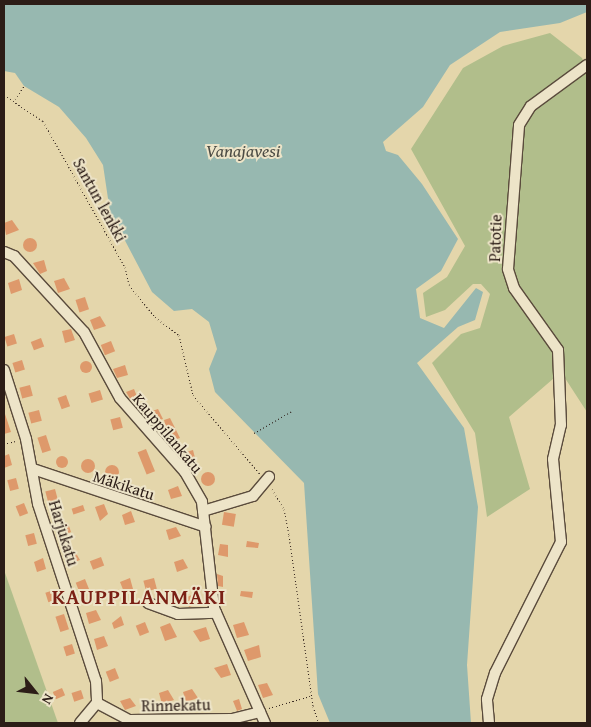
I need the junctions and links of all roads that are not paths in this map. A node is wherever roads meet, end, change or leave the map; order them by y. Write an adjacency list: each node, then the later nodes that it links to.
1 (586, 68): 14 (street, Patotie)
2 (4, 252): 6 (street, Kauppilankatu)
3 (4, 370): 4 (street, Harjukatu)
4 (34, 469): 7 (street, Mäkikatu); 10 (street, Harjukatu)
5 (268, 479): 6 (street)
6 (203, 511): 7 (street, Kauppilankatu)
7 (206, 527): 9 (street, Kauppilankatu)
8 (148, 604): 9 (street)
9 (216, 613): 11 (street, Kauppilankatu)
10 (97, 703): 11 (street, Rinnekatu); 12 (street)
11 (260, 712): 13 (street, Kauppilankatu)
12 (80, 723)
13 (264, 723)
14 (489, 723)

